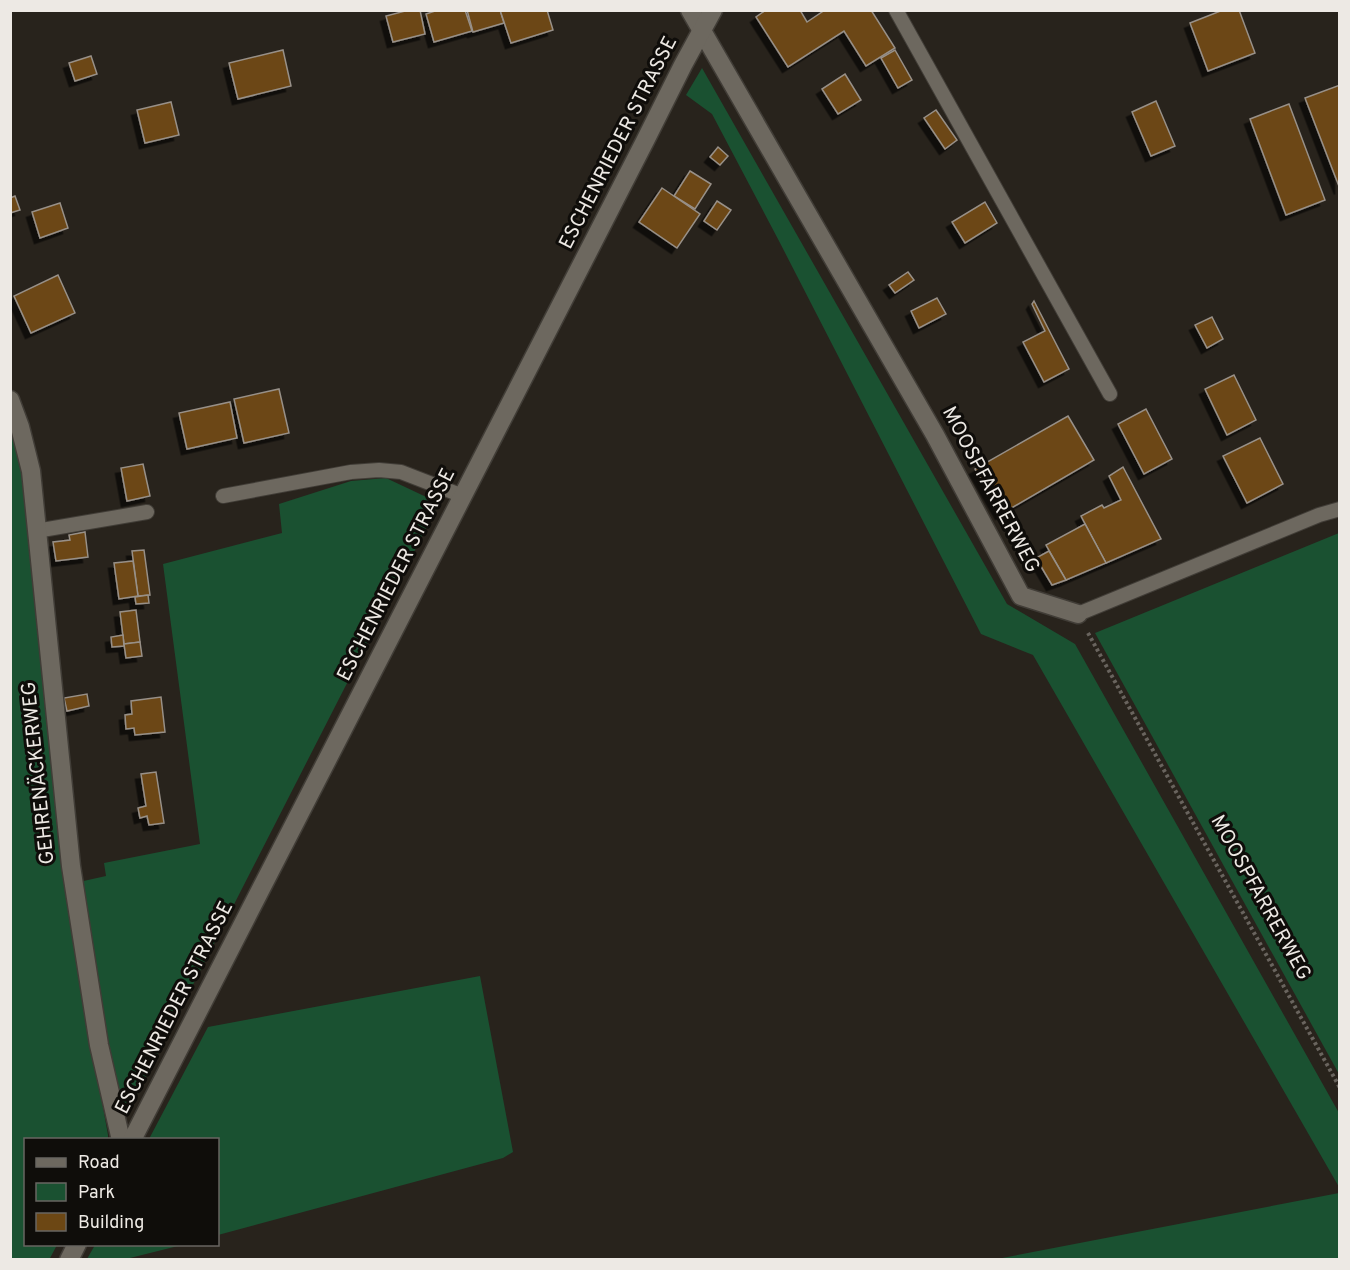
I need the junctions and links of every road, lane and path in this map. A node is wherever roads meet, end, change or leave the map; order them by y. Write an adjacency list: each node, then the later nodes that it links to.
1 (690, 10): 4 (street, MOOSPFARRERWEG)
2 (713, 10): 4 (street, ESCHENRIEDER STRASSE)
3 (896, 10): 5 (lane)
4 (702, 32): 8 (street, ESCHENRIEDER STRASSE); 12 (street, MOOSPFARRERWEG)
5 (1110, 394)
6 (10, 400): 11 (street, GEHRENÄCKERWEG)
7 (223, 496): 8 (lane)
8 (463, 496): 15 (street, ESCHENRIEDER STRASSE)
9 (1340, 509): 12 (lane)
10 (147, 512): 11 (lane)
11 (36, 531): 14 (street, GEHRENÄCKERWEG)
12 (1078, 614): 13 (path, MOOSPFARRERWEG)
13 (1340, 1088)
14 (122, 1138)
15 (133, 1138)
16 (76, 1246): 17 (street)
17 (69, 1260)

